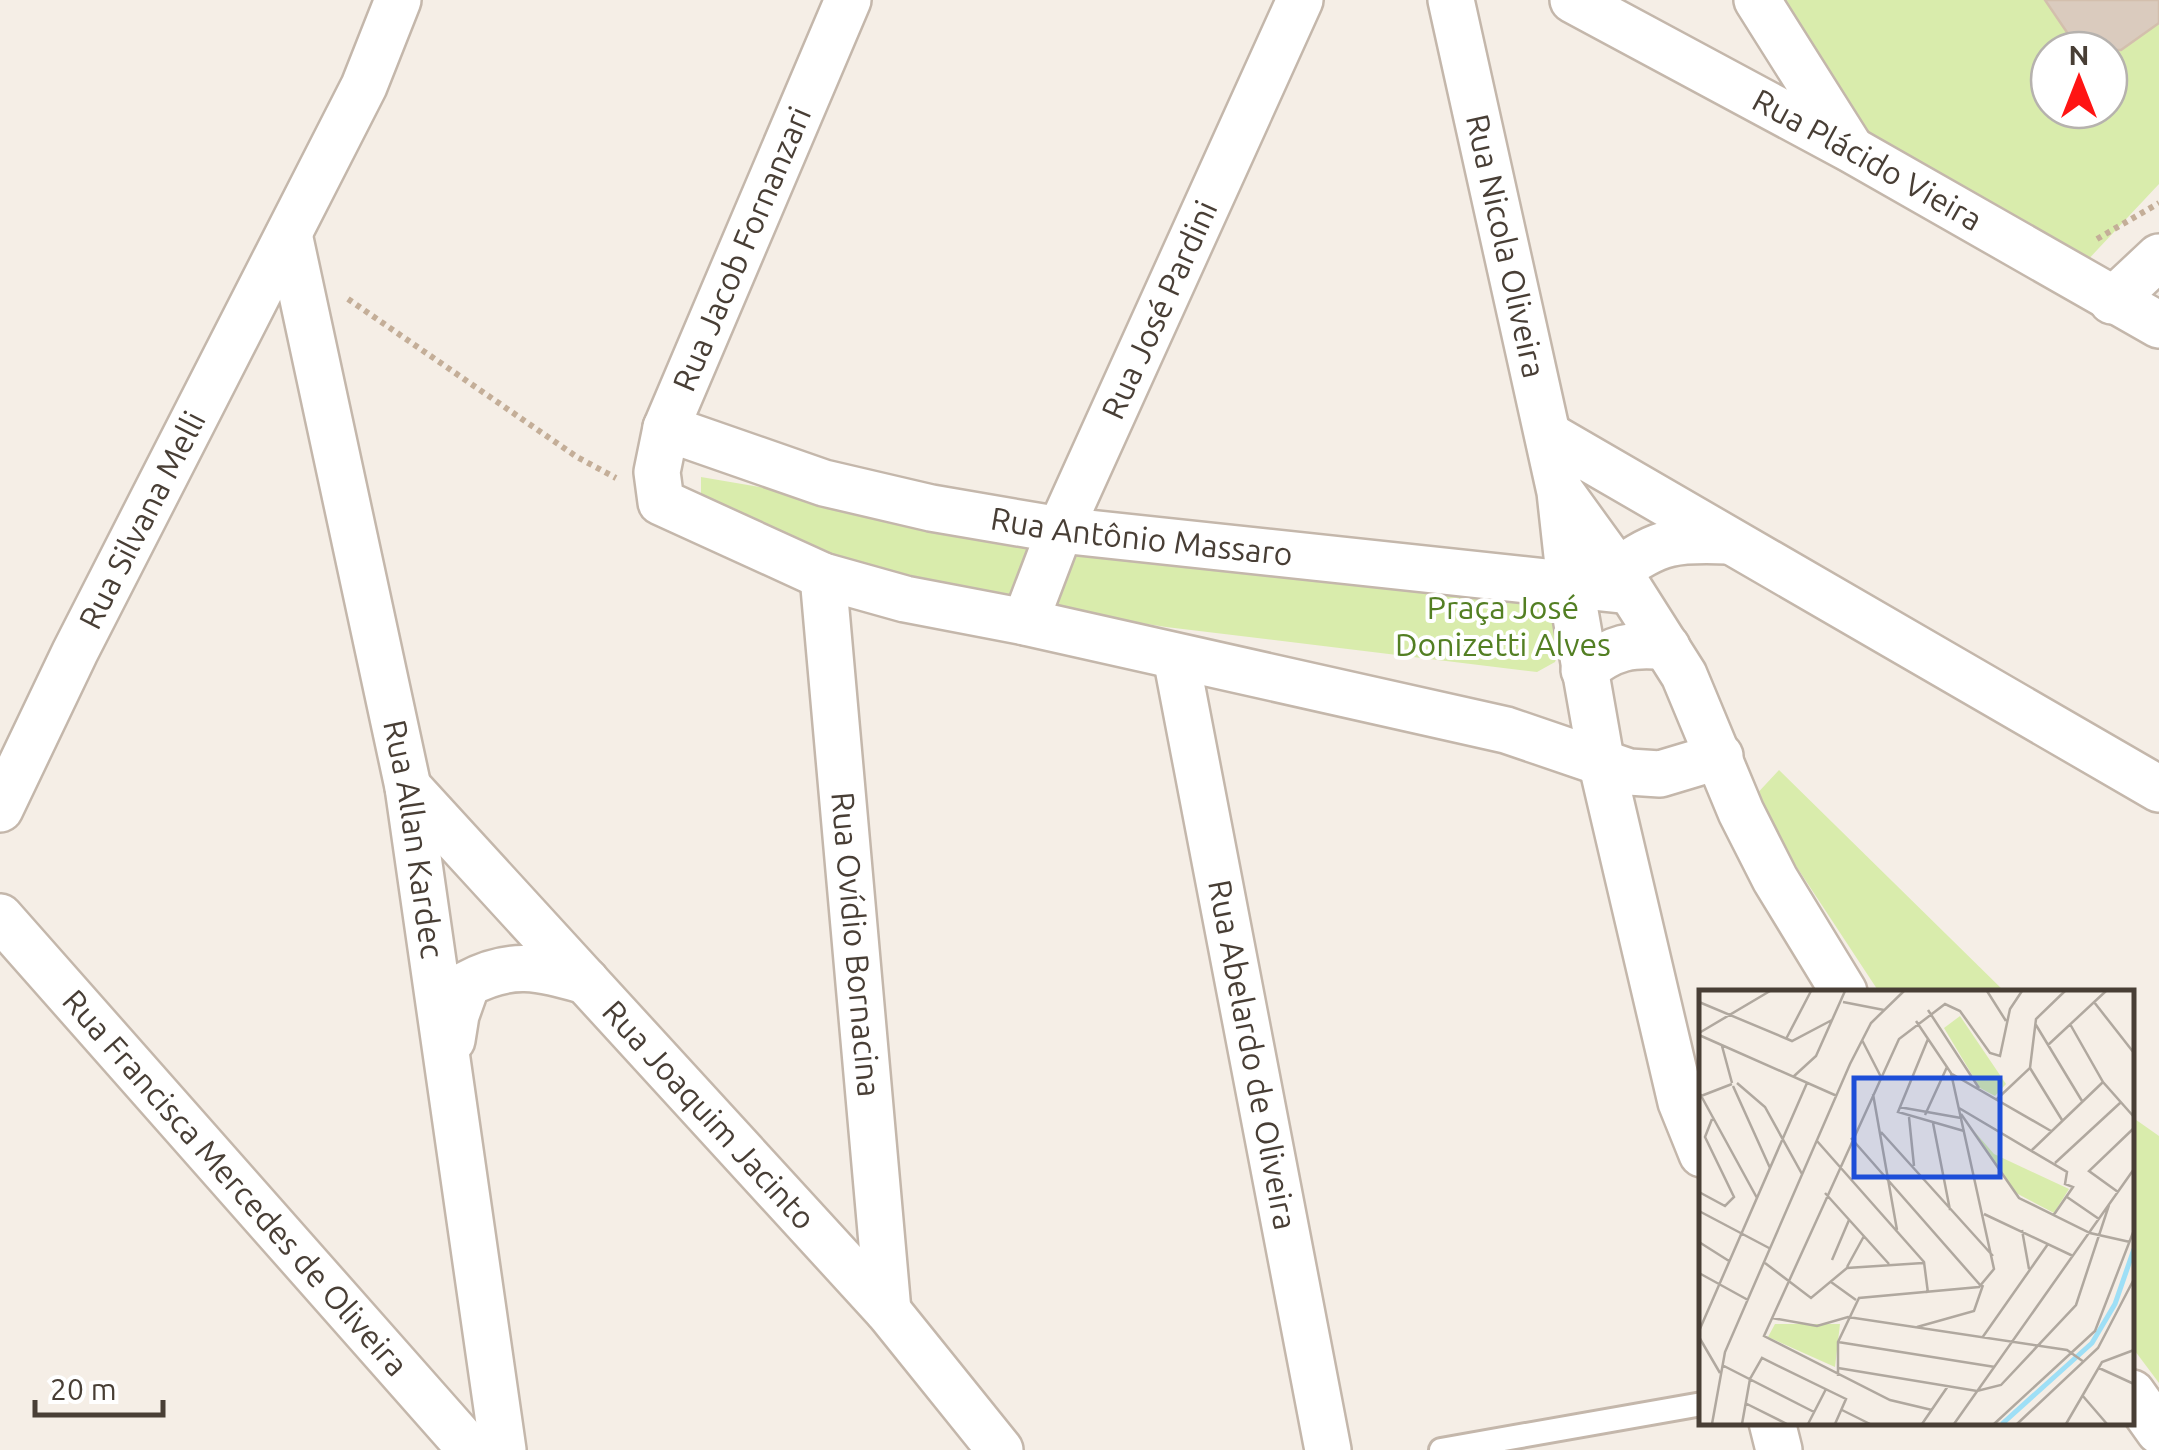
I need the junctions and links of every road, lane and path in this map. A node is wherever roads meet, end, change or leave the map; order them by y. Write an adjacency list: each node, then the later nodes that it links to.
1 (398, 0): 9 (street, Rua Silvana Melli)
2 (848, 0): 15 (street, Rua Jacob Fornanzari)
3 (1300, 0): 19 (street, Rua José Pardini)
4 (1451, 0): 16 (street, Rua Nicola Oliveira)
5 (1573, 0): 7 (street, Rua Plácido Vieira)
6 (1757, 0): 7 (street)
7 (1852, 150): 13 (street, Rua Plácido Vieira)
8 (2159, 203): 10 (path)
9 (289, 234): 30 (street, Rua Allan Kardec); 32 (street, Rua Silvana Melli)
10 (2081, 248)
11 (2159, 256): 13 (street)
12 (340, 293): 18 (path)
13 (2112, 301): 14 (street, Rua Plácido Vieira)
14 (2159, 325)
15 (666, 428): 18 (street, Rua Jacob Fornanzari); 19 (street, Rua Antônio Massaro)
16 (1548, 436): 17 (street, Rua Nicola Oliveira); 20 (street)
17 (1560, 492): 22 (street, Rua Nicola Oliveira); 23 (street, Rua Nicola Oliveira)
18 (661, 502): 21 (street)
19 (1060, 530): 23 (street, Rua Antônio Massaro); 24 (street, Rua José Pardini)
20 (1730, 541): 22 (street); 31 (street)
21 (823, 576): 24 (street); 38 (street, Rua Ovídio Bornacina)
22 (1624, 581): 23 (street, Rua Antônio Massaro); 25 (street, Rua Nicola Oliveira)
23 (1570, 583): 27 (street, Rua Nicola Oliveira)
24 (1025, 622): 26 (street)
25 (1668, 647): 27 (street); 28 (street, Rua Nicola Oliveira)
26 (1176, 657): 29 (street); 46 (street, Rua Abelardo de Oliveira)
27 (1584, 670): 29 (street, Rua Nicola Oliveira)
28 (1720, 756): 29 (street); 35 (street, Rua Nicola Oliveira)
29 (1602, 764): 37 (street, Rua Nicola Oliveira)
30 (408, 787): 34 (street, Rua Joaquim Jacinto); 36 (street, Rua Allan Kardec)
31 (2159, 789)
32 (0, 808)
33 (0, 917): 43 (street, Rua Francisca Mercedes de Oliveira)
34 (586, 981): 36 (street); 38 (street, Rua Joaquim Jacinto)
35 (1843, 990)
36 (448, 1068): 44 (street, Rua Allan Kardec)
37 (1699, 1147)
38 (888, 1311): 45 (street, Rua Joaquim Jacinto)
39 (2134, 1396): 42 (street)
40 (1699, 1405): 47 (lane)
41 (1773, 1425): 48 (street)
42 (2159, 1431)
43 (471, 1450)
44 (503, 1450)
45 (1000, 1450)
46 (1328, 1450)
47 (1442, 1450)
48 (1779, 1450)

